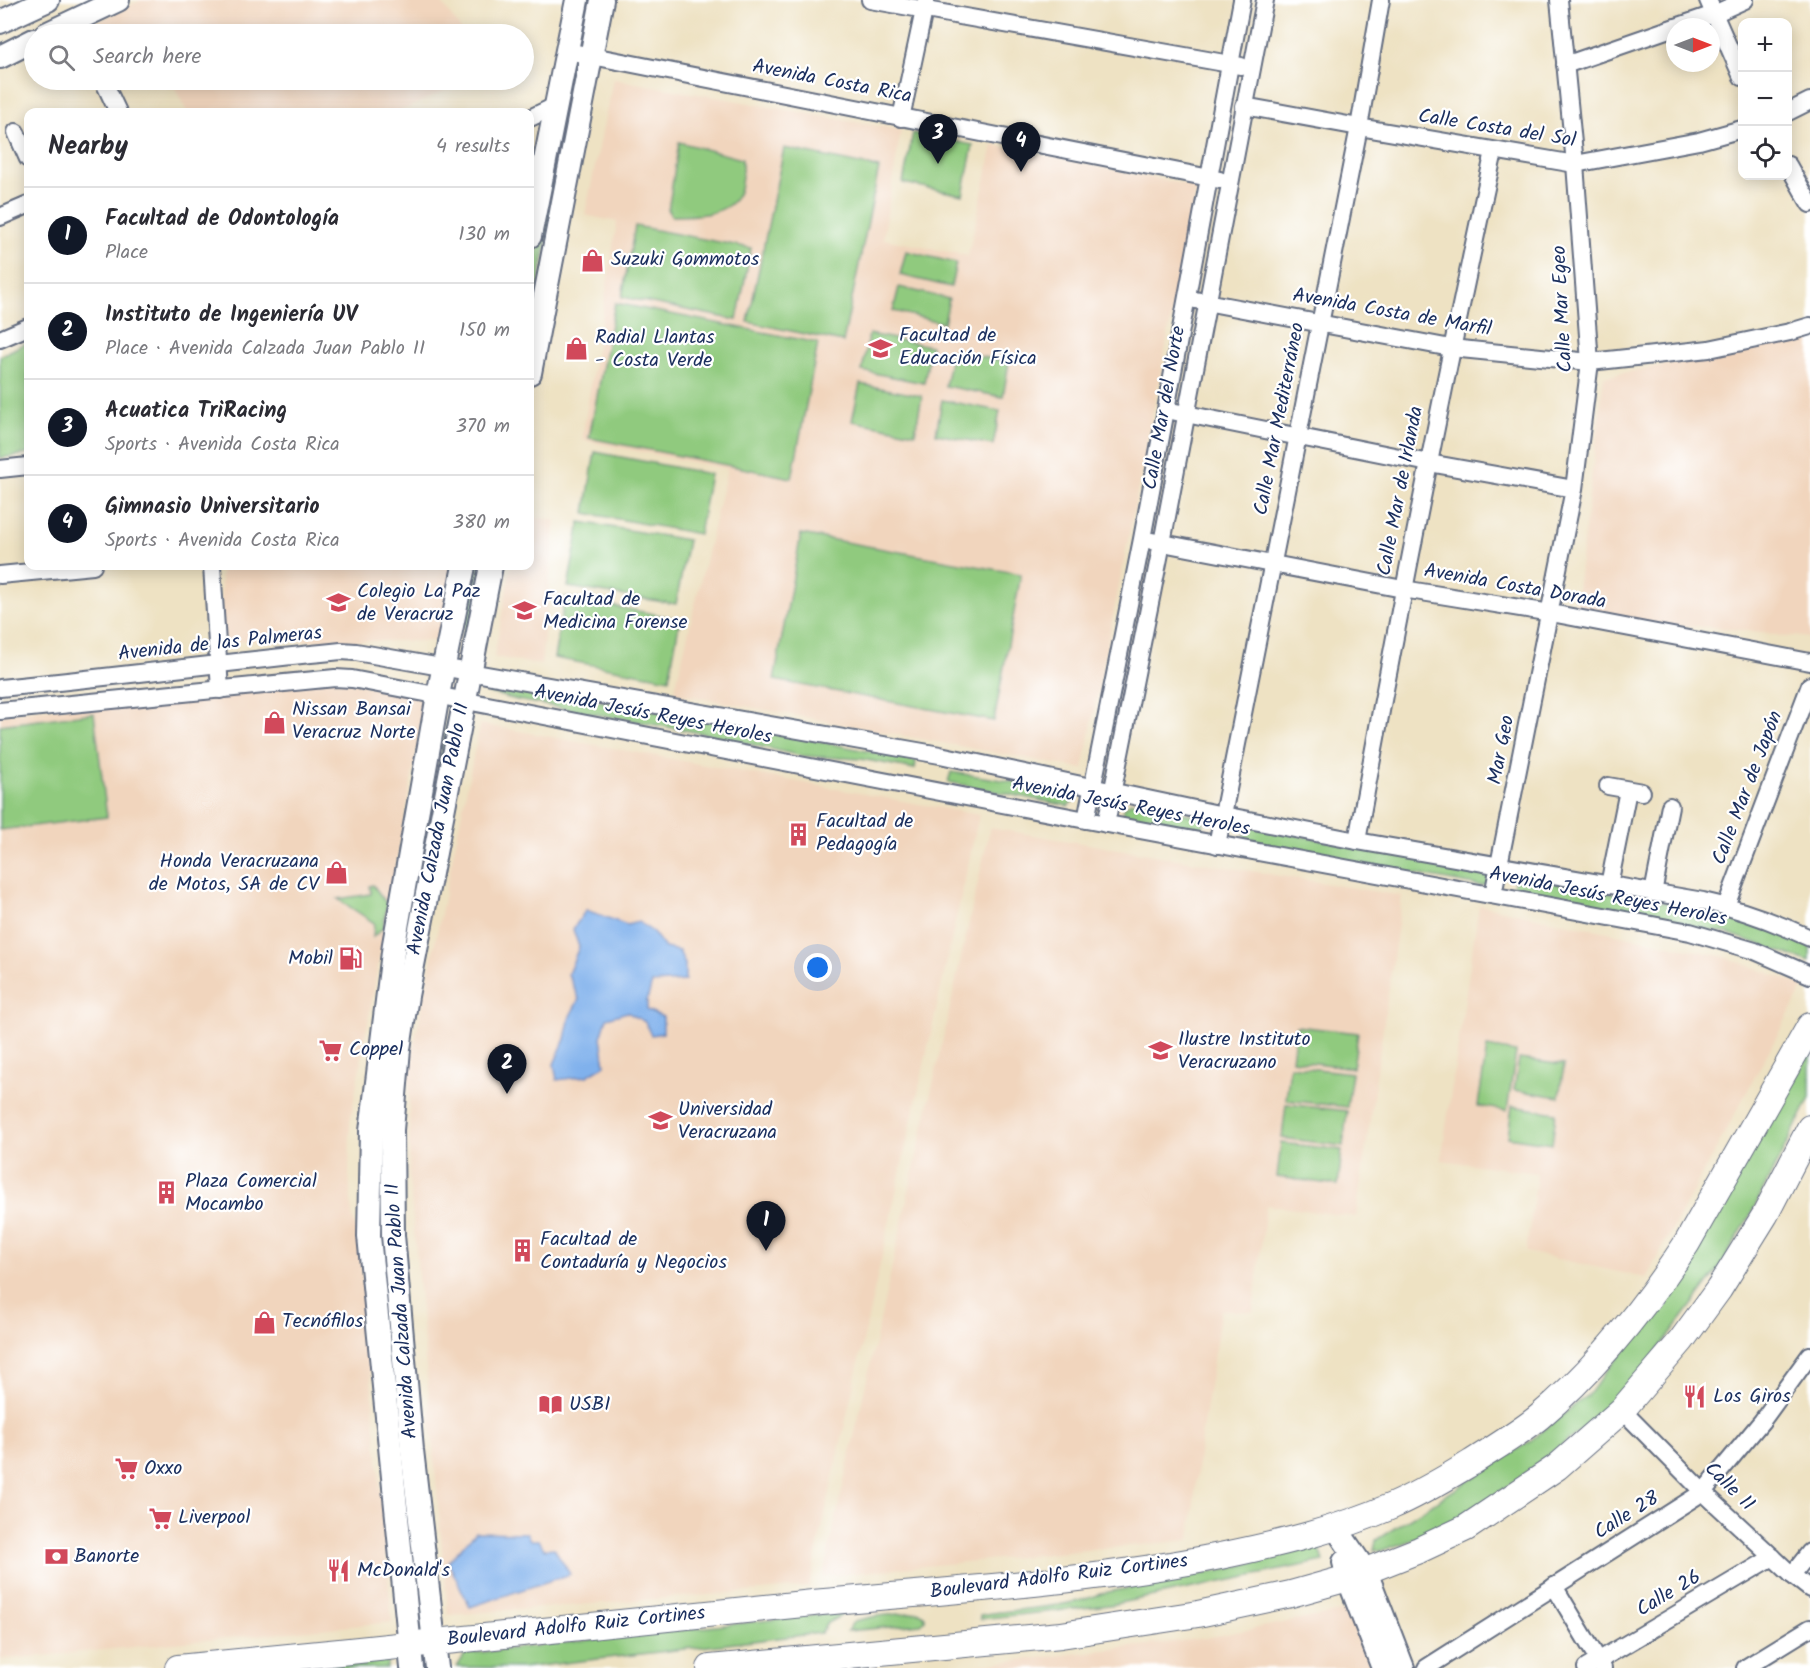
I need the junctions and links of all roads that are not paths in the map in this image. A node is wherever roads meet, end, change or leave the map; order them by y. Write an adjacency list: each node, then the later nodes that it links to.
1 (48, 0): 14 (main road)
2 (118, 0): 15 (main road)
3 (577, 0): 18 (main road)
4 (602, 0): 19 (main road)
5 (870, 0): 11 (street)
6 (1242, 0): 21 (street, Calle Mar del Norte)
7 (1265, 0): 23 (street, Calle Mar del Norte)
8 (1381, 0): 33 (street, Calle Mar Mediterráneo)
9 (1559, 0): 22 (street, Calle Mar Egeo)
10 (1745, 0): 12 (street)
11 (925, 5): 21 (street); 32 (street)
12 (1711, 7): 13 (street); 24 (street)
13 (1692, 18)
14 (0, 22)
15 (83, 24)
16 (1666, 30): 22 (street)
17 (24, 45): 20 (main road)
18 (567, 51): 19 (street, Avenida Costa Rica); 27 (main road)
19 (592, 56): 32 (street, Avenida Costa Rica); 53 (main road)
20 (0, 57)
21 (1231, 64): 23 (street); 40 (street, Calle Mar del Norte)
22 (1565, 65): 38 (street, Calle Mar Egeo)
23 (1251, 68): 28 (street, Calle Mar del Norte)
24 (1741, 72)
25 (108, 90): 29 (street)
26 (1810, 101): 30 (street)
27 (555, 106): 31 (street); 44 (main road)
28 (1244, 106): 33 (street, Calle Costa del Sol); 41 (street, Calle Mar del Norte)
29 (116, 108)
30 (1792, 110)
31 (534, 116)
32 (901, 118): 40 (street, Avenida Costa Rica)
33 (1359, 127): 37 (street, Calle Costa del Sol); 48 (street, Calle Mar Mediterráneo)
34 (1738, 130): 38 (street, Calle Costa del Sol)
35 (16, 132): 36 (street)
36 (24, 150)
37 (1494, 151): 38 (street, Calle Costa del Sol); 52 (street, Calle Mar de Irlanda)
38 (1575, 164): 54 (street, Calle Mar Egeo)
39 (1792, 172): 42 (street)
40 (1209, 178): 41 (street, Avenida Costa Rica); 46 (street, Calle Mar del Norte)
41 (1230, 183): 47 (street, Calle Mar del Norte)
42 (1810, 204)
43 (24, 207): 45 (street)
44 (534, 215)
45 (0, 217)
46 (1187, 299): 47 (street, Avenida Costa de Marfil); 55 (street, Calle Mar del Norte)
47 (1206, 302): 48 (street, Avenida Costa de Marfil); 56 (street, Calle Mar del Norte)
48 (1320, 323): 52 (street, Avenida Costa de Marfil); 57 (street, Calle Mar Mediterráneo)
49 (1810, 326): 54 (street, Avenida Costa de Marfil)
50 (24, 329): 51 (street)
51 (0, 339)
52 (1451, 348): 54 (street, Avenida Costa de Marfil); 58 (street, Calle Mar de Irlanda)
53 (534, 353)
54 (1590, 362): 61 (street, Calle Mar Egeo)
55 (1166, 410): 56 (street); 62 (street, Calle Mar del Norte)
56 (1185, 414): 57 (street); 63 (street, Calle Mar del Norte)
57 (1297, 437): 58 (street); 64 (street, Calle Mar Mediterráneo)
58 (1429, 463): 61 (street); 70 (street, Calle Mar de Irlanda)
59 (24, 467): 60 (street)
60 (0, 470)
61 (1574, 489): 71 (street, Calle Mar Egeo)
62 (1142, 539): 63 (street, Avenida Costa Dorada); 82 (street, Calle Mar del Norte)
63 (1162, 543): 64 (street, Avenida Costa Dorada); 84 (street, Calle Mar del Norte)
64 (1274, 564): 70 (street, Avenida Costa Dorada); 86 (street, Calle Mar Mediterráneo)
65 (52, 570): 69 (street)
66 (212, 570): 73 (street)
67 (463, 570): 74 (main road, Avenida Calzada Juan Pablo II)
68 (490, 570): 75 (main road, Avenida Calzada Juan Pablo II)
69 (0, 575)
70 (1403, 589): 71 (street, Avenida Costa Dorada); 89 (street, Calle Mar de Irlanda)
71 (1551, 613): 72 (street, Avenida Costa Dorada); 91 (street, Mar Geo)
72 (1810, 662)
73 (219, 663): 74 (street, Avenida de las Palmeras); 77 (street, Avenida de las Palmeras); 78 (street)
74 (444, 669): 75 (street, Avenida Jesús Reyes Heroles); 79 (main road, Avenida Calzada Juan Pablo II)
75 (470, 673): 80 (main road, Avenida Calzada Juan Pablo II); 82 (street, Avenida Jesús Reyes Heroles)
76 (1810, 686): 95 (street, Calle Mar de Japón)
77 (0, 688)
78 (220, 690): 79 (street); 81 (street)
79 (438, 695): 80 (street, Avenida Jesús Reyes Heroles); 96 (main road, Avenida Calzada Juan Pablo II)
80 (464, 700): 87 (street, Avenida Jesús Reyes Heroles); 96 (main road, Avenida Calzada Juan Pablo II)
81 (0, 711)
82 (1092, 786): 84 (street, Avenida Jesús Reyes Heroles); 87 (street, Calle Mar del Norte)
83 (1608, 786): 92 (street)
84 (1113, 790): 86 (street, Avenida Jesús Reyes Heroles); 88 (street, Calle Mar del Norte)
85 (1670, 806): 93 (street)
86 (1223, 815): 89 (street, Avenida Jesús Reyes Heroles); 90 (street, Calle Mar Mediterráneo)
87 (1086, 820): 88 (street, Avenida Jesús Reyes Heroles)
88 (1106, 824): 90 (street, Avenida Jesús Reyes Heroles)
89 (1357, 841): 91 (street, Avenida Jesús Reyes Heroles)
90 (1217, 845): 94 (street, Avenida Jesús Reyes Heroles)
91 (1499, 867): 92 (street, Avenida Jesús Reyes Heroles); 94 (street, Mar Geo)
92 (1609, 885): 93 (street, Avenida Jesús Reyes Heroles)
93 (1653, 893): 95 (street, Avenida Jesús Reyes Heroles)
94 (1493, 895): 98 (street, Avenida Jesús Reyes Heroles)
95 (1726, 906): 97 (street, Avenida Jesús Reyes Heroles)
96 (408, 926): 101 (main road, Avenida Calzada Juan Pablo II); 102 (main road, Avenida Calzada Juan Pablo II)
97 (1810, 938)
98 (1810, 975)
99 (1810, 1026): 106 (main road, Boulevard Adolfo Ruiz Cortines)
100 (1810, 1128): 104 (main road)
101 (393, 1235): 102 (main road); 114 (main road, Avenida Calzada Juan Pablo II)
102 (369, 1236): 115 (main road, Avenida Calzada Juan Pablo II)
103 (1810, 1355): 105 (street, Calle 28)
104 (1622, 1410): 105 (street, Calle 11); 109 (main road)
105 (1703, 1492): 108 (street, Calle 11); 111 (street, Calle 28)
106 (1336, 1528): 109 (main road); 114 (main road, Boulevard Adolfo Ruiz Cortines)
107 (1810, 1552): 110 (street)
108 (1773, 1557): 110 (street, Calle 11); 116 (street, Calle 26)
109 (1357, 1575): 119 (main road); 120 (main road); 121 (main road)
110 (1792, 1575): 112 (street, Calle 11)
111 (1554, 1586): 116 (street); 122 (street, Calle 28)
112 (1810, 1589)
113 (1810, 1628): 123 (street)
114 (434, 1641): 115 (main road, Boulevard Adolfo Ruiz Cortines); 118 (main road, Avenida Calzada Juan Pablo II)
115 (410, 1656): 117 (main road, Boulevard Adolfo Ruiz Cortines)
116 (1596, 1665)
117 (178, 1668)
118 (437, 1668)
119 (710, 1668)
120 (1383, 1668)
121 (1403, 1668)
122 (1426, 1668)
123 (1745, 1668)

